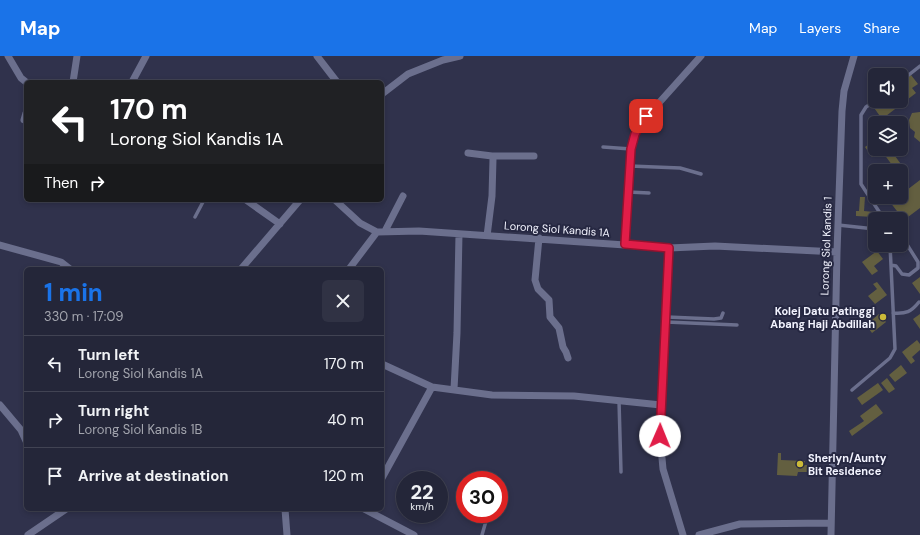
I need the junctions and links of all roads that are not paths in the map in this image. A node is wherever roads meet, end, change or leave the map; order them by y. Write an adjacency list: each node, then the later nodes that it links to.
1 (8, 56): 11 (street)
2 (77, 56): 12 (street)
3 (146, 56): 13 (street)
4 (317, 56): 14 (street)
5 (460, 56): 8 (street)
6 (701, 56): 18 (street)
7 (854, 56): 34 (street, Lorong Siol Kandis 1)
8 (442, 58): 15 (street)
9 (920, 66): 10 (lane)
10 (908, 75)
11 (24, 80)
12 (74, 80)
13 (133, 80)
14 (335, 80)
15 (384, 92)
16 (868, 106): 31 (lane)
17 (603, 147): 18 (lane)
18 (631, 149): 22 (street)
19 (468, 153): 20 (street)
20 (492, 156): 21 (street); 39 (street)
21 (534, 156)
22 (630, 166): 23 (lane); 24 (street)
23 (700, 174)
24 (628, 192): 25 (lane); 41 (street)
25 (649, 193)
26 (403, 196): 36 (street)
27 (203, 202): 32 (lane)
28 (249, 202): 33 (street)
29 (298, 202): 33 (street)
30 (337, 202): 37 (street)
31 (879, 212)
32 (195, 217)
33 (280, 224): 49 (street)
34 (838, 225): 35 (lane); 45 (street, Lorong Siol Kandis 1)
35 (868, 228)
36 (385, 231): 37 (street, Lorong Siol Kandis 1A); 38 (street, Lorong Siol Kandis 1A)
37 (377, 232): 50 (street)
38 (459, 234): 39 (street, Lorong Siol Kandis 1A); 59 (street)
39 (487, 236): 40 (street, Lorong Siol Kandis 1A)
40 (539, 238): 41 (street, Lorong Siol Kandis 1A); 56 (street)
41 (625, 244): 44 (street, Lorong Siol Kandis 1A)
42 (0, 245): 48 (street)
43 (908, 246): 47 (lane)
44 (669, 248): 45 (street, Lorong Siol Kandis 1A); 54 (street)
45 (836, 252): 70 (street, Lorong Siol Kandis 1)
46 (890, 252): 47 (lane)
47 (891, 265): 53 (lane)
48 (67, 267)
49 (243, 267)
50 (351, 267)
51 (919, 302): 53 (lane)
52 (723, 313): 54 (lane)
53 (893, 313): 60 (lane)
54 (666, 320): 55 (lane); 63 (street)
55 (737, 325)
56 (568, 358)
57 (384, 365): 58 (street)
58 (432, 387): 59 (street); 66 (street)
59 (454, 389): 61 (street)
60 (852, 390)
61 (619, 400): 63 (street); 65 (lane)
62 (0, 405): 64 (street)
63 (661, 405): 76 (street)
64 (24, 437)
65 (621, 472)
66 (384, 474)
67 (63, 511): 72 (street)
68 (285, 511): 73 (street)
69 (368, 511): 74 (street)
70 (830, 522): 77 (street); 78 (street, Lorong Siol Kandis 1)
71 (485, 523): 75 (lane)
72 (28, 535)
73 (285, 535)
74 (414, 535)
75 (482, 535)
76 (683, 535)
77 (699, 535)
78 (831, 535)

